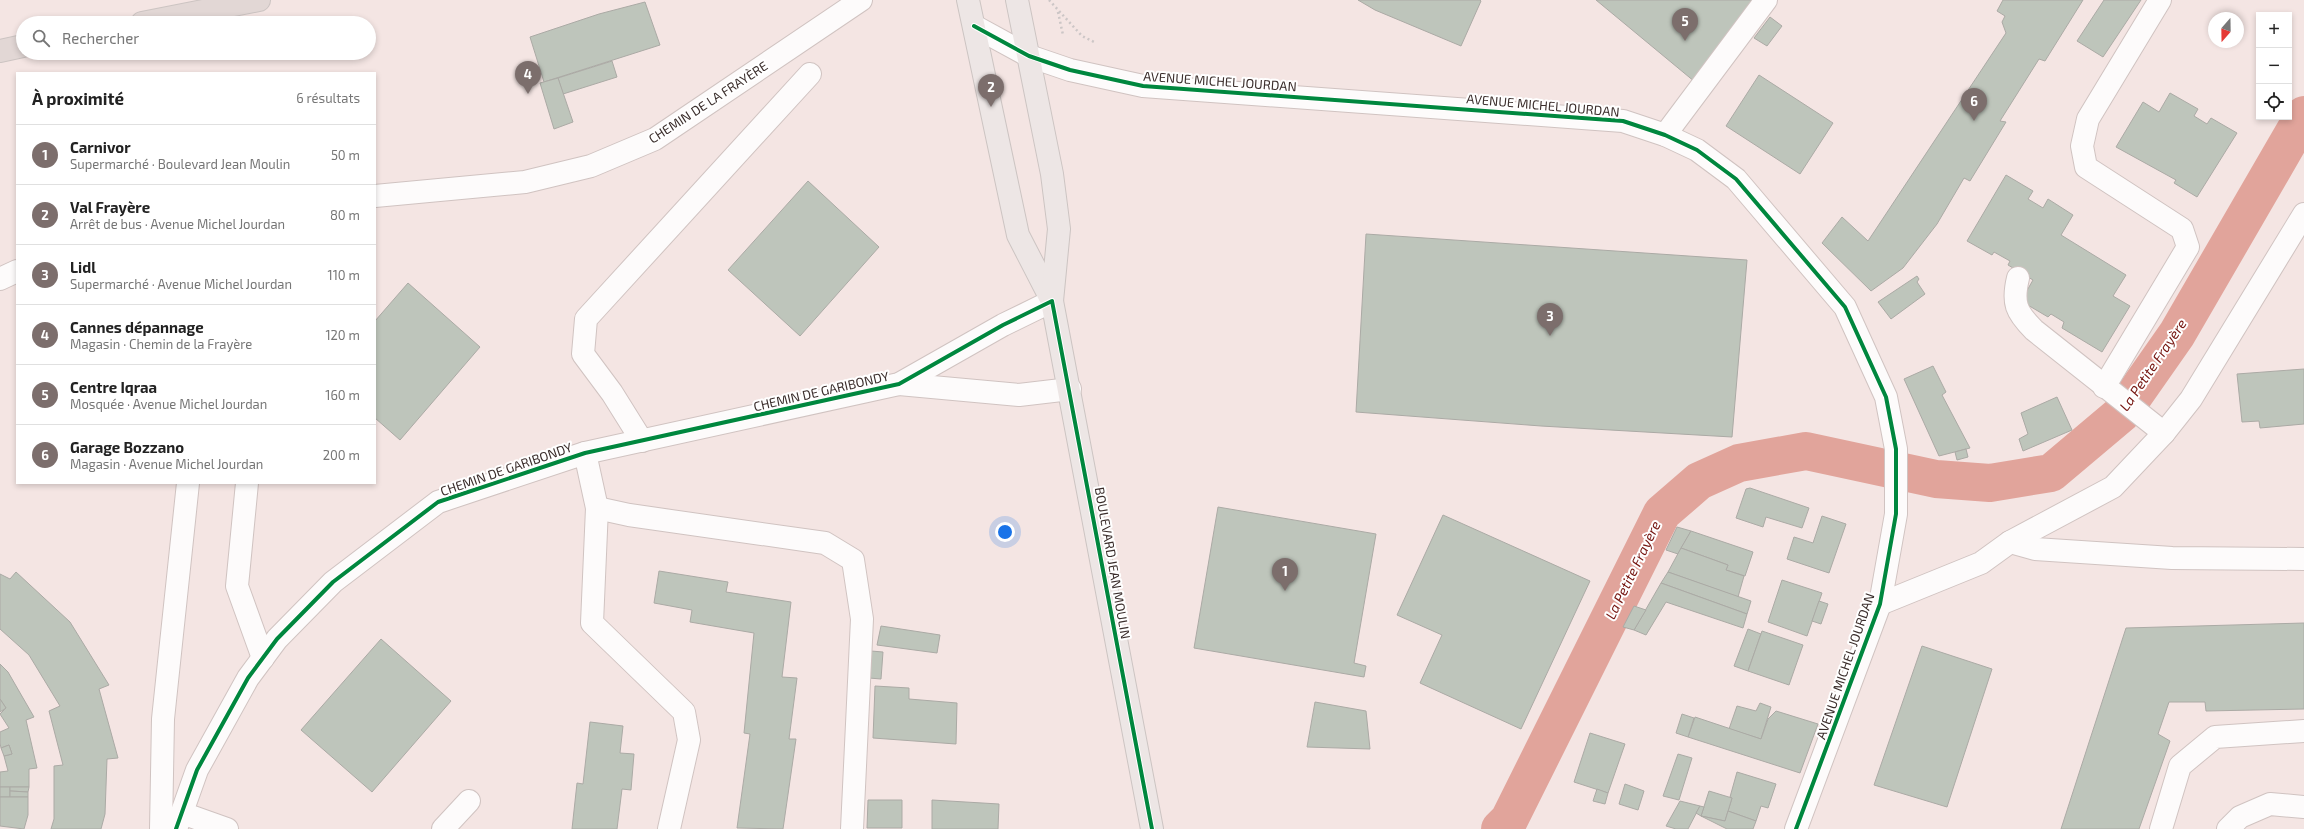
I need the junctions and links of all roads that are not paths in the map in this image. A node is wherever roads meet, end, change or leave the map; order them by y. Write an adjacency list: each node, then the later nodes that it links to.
1 (259, 0): 7 (highway)
2 (861, 0): 14 (street, CHEMIN DE LA FRAYÈRE)
3 (968, 0): 8 (main road)
4 (1017, 0): 11 (main road)
5 (1766, 0): 13 (street)
6 (2160, 0): 22 (street)
7 (178, 16)
8 (974, 26): 11 (street, AVENUE MICHEL JOURDAN); 19 (main road)
9 (16, 48): 10 (highway)
10 (0, 51)
11 (1029, 56): 13 (street, AVENUE MICHEL JOURDAN); 19 (main road)
12 (810, 74): 24 (street)
13 (1665, 135): 31 (street, AVENUE MICHEL JOURDAN)
14 (376, 196)
15 (2304, 214): 23 (street)
16 (16, 271): 18 (street)
17 (2018, 278): 22 (street)
18 (0, 279)
19 (1052, 301): 20 (street, CHEMIN DE GARIBONDY); 21 (main road, BOULEVARD JEAN MOULIN)
20 (899, 384): 21 (street, CHEMIN DE GARIBONDY); 24 (street, CHEMIN DE GARIBONDY)
21 (1070, 389): 42 (main road, BOULEVARD JEAN MOULIN)
22 (2107, 389): 23 (street)
23 (2164, 433): 29 (street)
24 (642, 442): 25 (street, CHEMIN DE GARIBONDY)
25 (585, 453): 28 (street); 32 (street, CHEMIN DE GARIBONDY)
26 (188, 484): 37 (street)
27 (247, 484): 32 (street)
28 (598, 508): 40 (street); 41 (street)
29 (2010, 542): 30 (street); 31 (street)
30 (2304, 559)
31 (1880, 604): 43 (street, AVENUE MICHEL JOURDAN)
32 (263, 658): 36 (street, CHEMIN DE GARIBONDY)
33 (2304, 731): 44 (street)
34 (469, 801): 39 (street)
35 (2304, 807): 45 (street)
36 (179, 821): 38 (street)
37 (161, 829)
38 (228, 829)
39 (442, 829)
40 (669, 829)
41 (852, 829)
42 (1152, 829)
43 (1796, 829)
44 (2161, 829)
45 (2228, 829)

